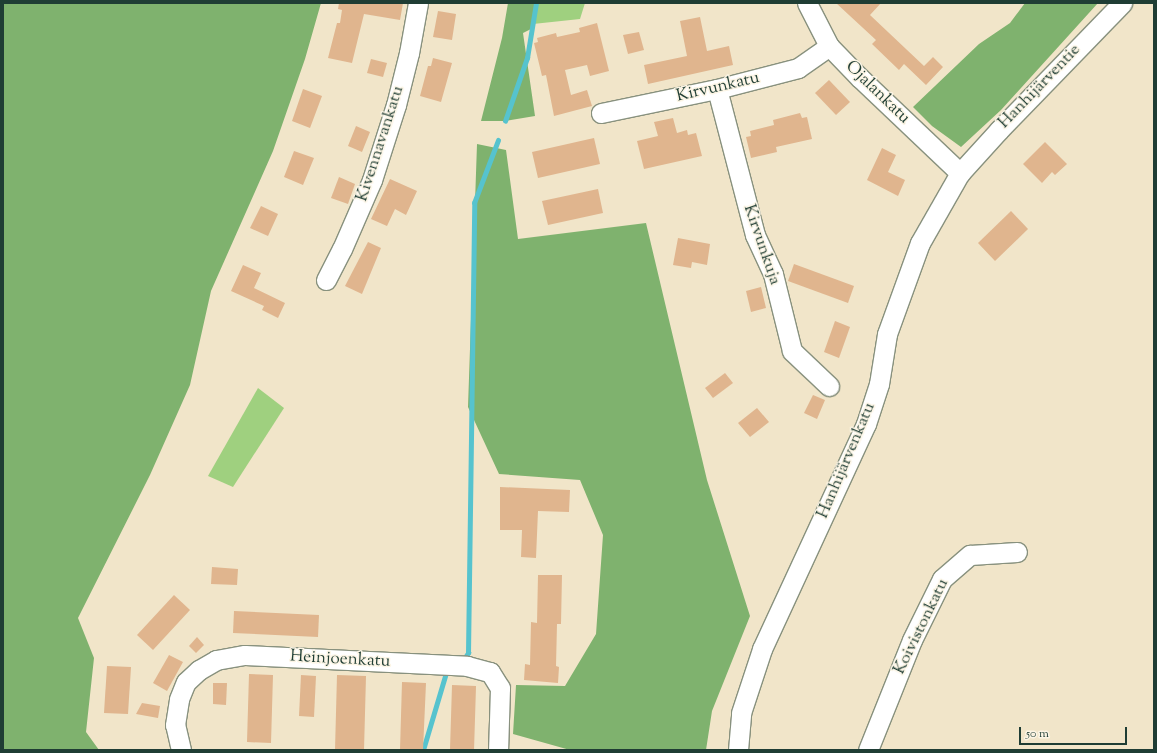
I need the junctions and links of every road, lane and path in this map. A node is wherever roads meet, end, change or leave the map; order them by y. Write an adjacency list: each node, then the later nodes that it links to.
1 (418, 3): 8 (street, Kivennavankatu)
2 (807, 3): 4 (street, Ojalankatu)
3 (1122, 3): 7 (street, Hanhijärventie)
4 (829, 46): 5 (street, Kirvunkatu); 7 (street, Ojalankatu)
5 (717, 89): 6 (street, Kirvunkatu); 9 (street, Kirvunkuja)
6 (601, 113)
7 (960, 173): 13 (street, Hanhijärvenkatu)
8 (326, 280)
9 (829, 386)
10 (1017, 552): 14 (street, Koivistonkatu)
11 (180, 750): 12 (street, Heinjoenkatu)
12 (498, 750)
13 (738, 750)
14 (868, 750)

